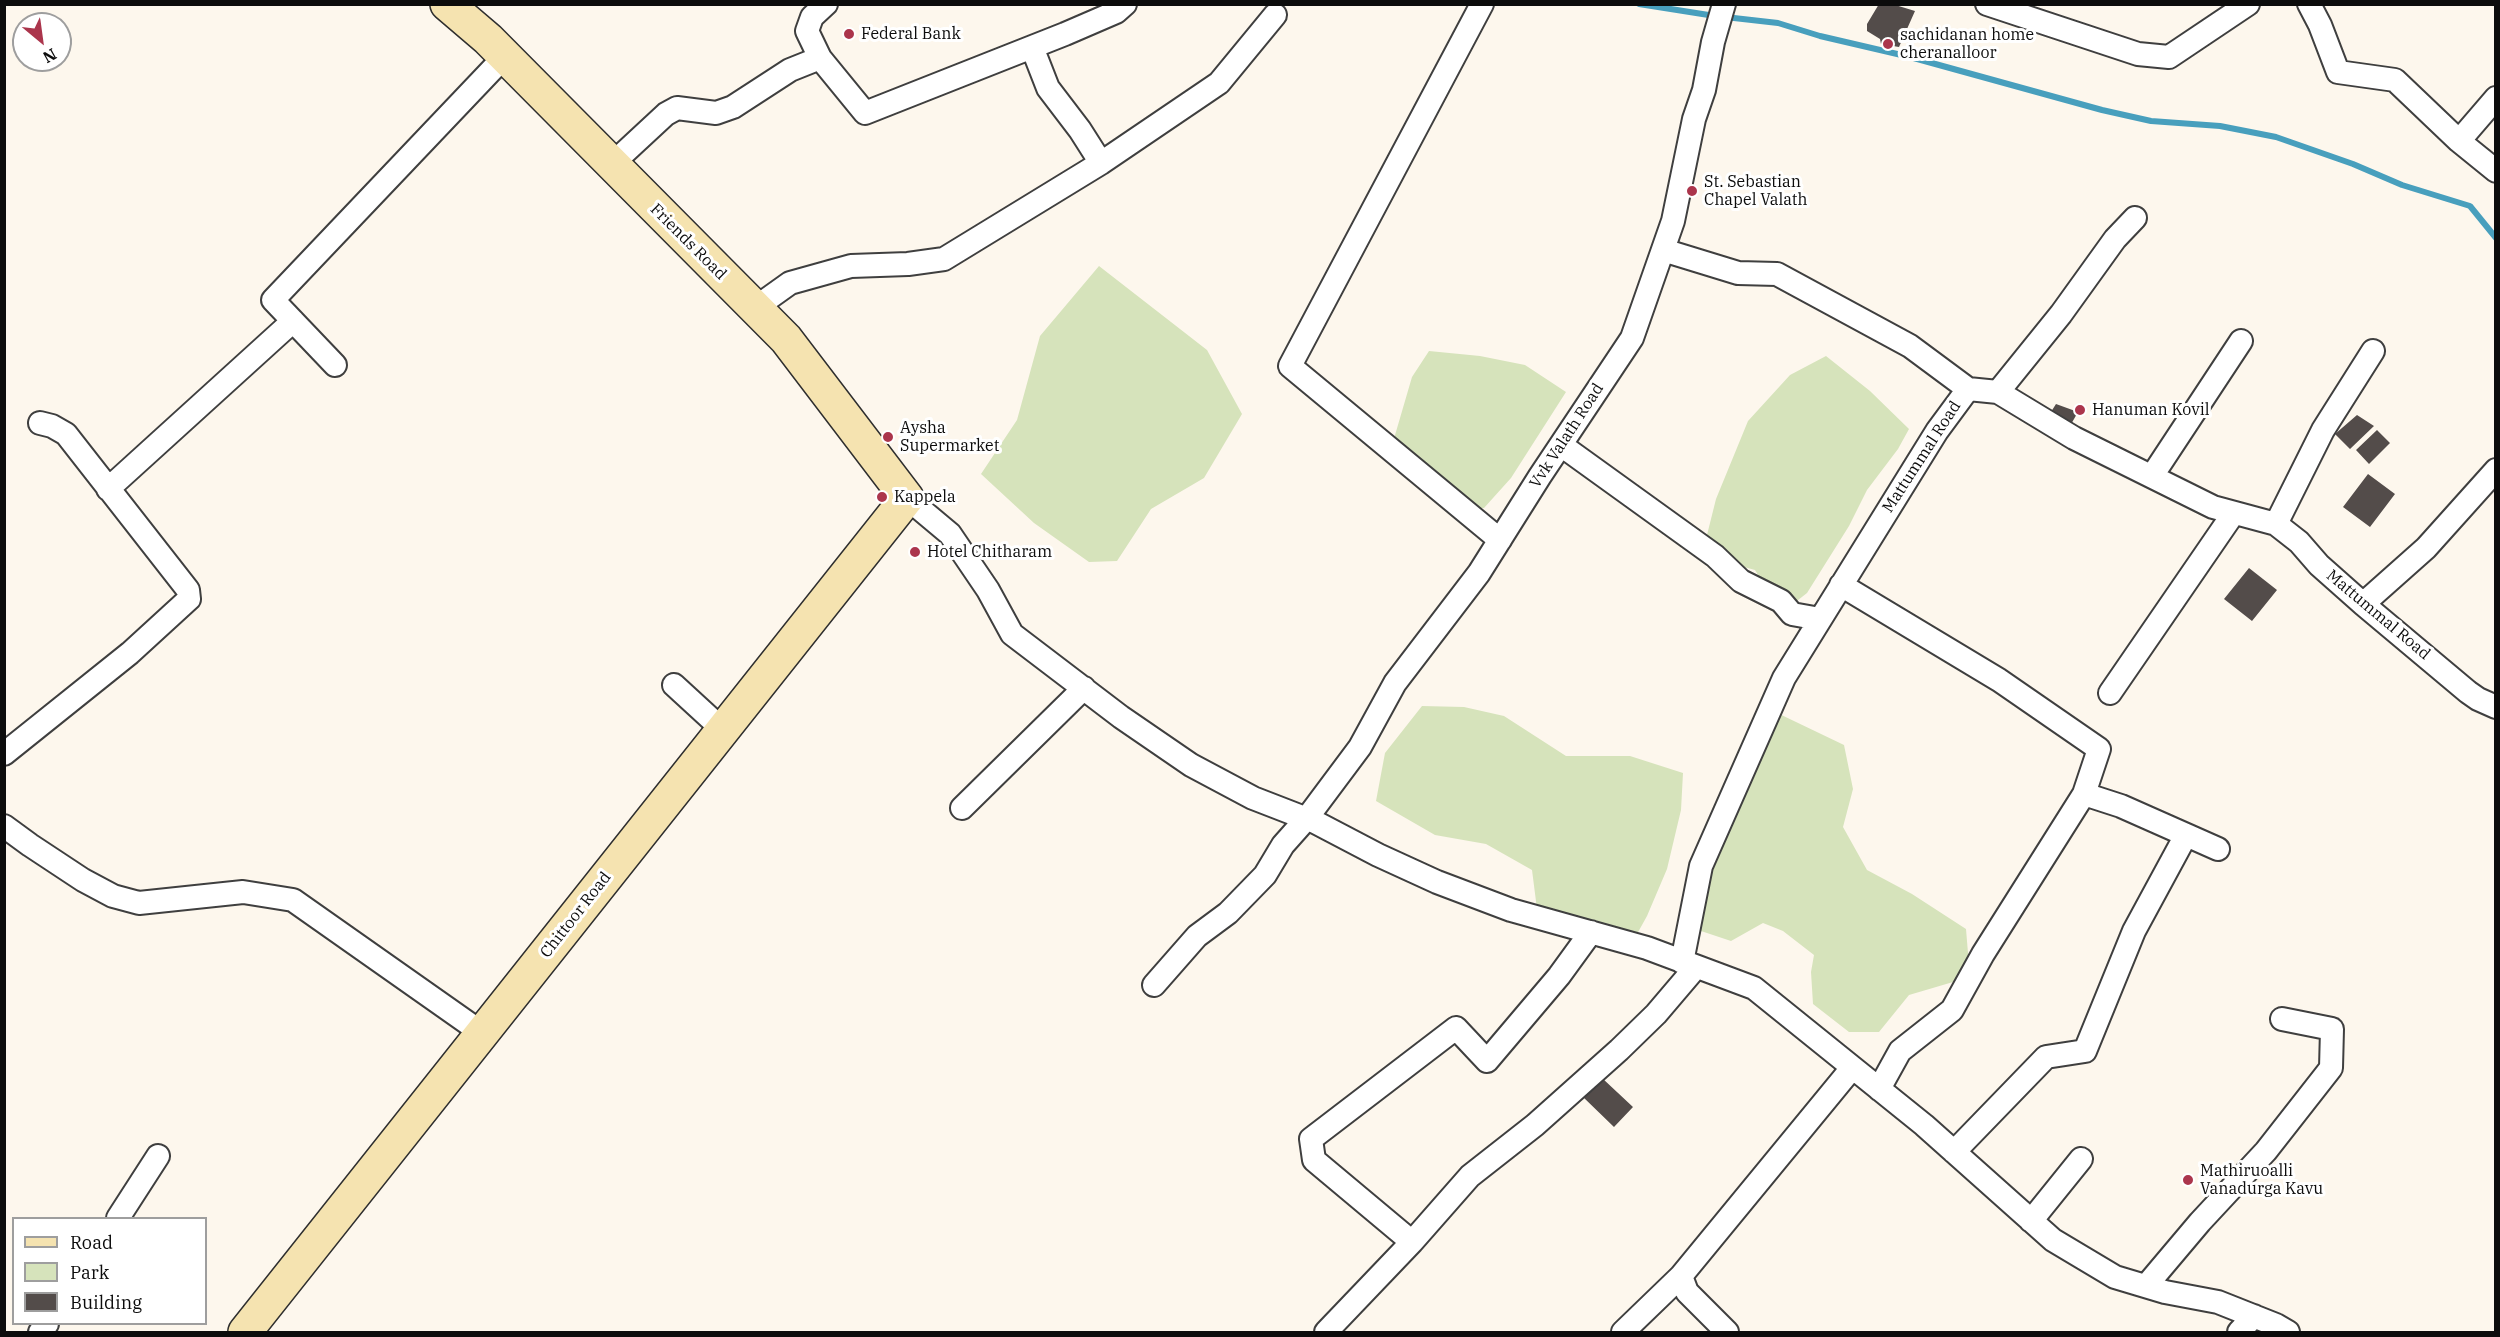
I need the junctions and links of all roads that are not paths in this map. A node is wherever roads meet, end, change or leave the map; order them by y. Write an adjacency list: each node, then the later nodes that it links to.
1 (447, 4): 11 (main road, Friends Road)
2 (826, 4): 12 (street)
3 (1125, 4): 10 (street)
4 (1482, 4): 35 (street)
5 (1987, 4): 6 (street)
6 (2248, 4)
7 (2309, 4): 14 (street)
8 (1721, 14): 19 (street, Vvk Valath Road)
9 (1275, 15): 15 (street)
10 (1032, 47): 12 (street); 15 (street)
11 (505, 56): 16 (main road, Friends Road); 21 (street)
12 (820, 58): 16 (street)
13 (2496, 98): 14 (street)
14 (2458, 141): 17 (street)
15 (1101, 163): 20 (street)
16 (611, 165): 20 (main road, Friends Road)
17 (2496, 171)
18 (2136, 218): 26 (street)
19 (1663, 249): 25 (street); 28 (street, Vvk Valath Road)
20 (755, 308): 32 (main road, Friends Road)
21 (293, 321): 24 (street); 31 (street)
22 (2241, 341): 30 (street)
23 (2373, 351): 34 (street)
24 (335, 365)
25 (1968, 389): 26 (street, Mattummal Road); 36 (street, Mattummal Road)
26 (1998, 392): 30 (street, Mattummal Road)
27 (40, 423): 31 (street)
28 (1561, 445): 35 (street, Vvk Valath Road); 38 (street)
29 (2496, 470): 37 (street)
30 (2152, 476): 33 (street, Mattummal Road)
31 (108, 489): 44 (street)
32 (907, 498): 40 (street); 43 (main road, Chittoor Road)
33 (2233, 514): 34 (street, Mattummal Road); 41 (street)
34 (2276, 524): 37 (street, Mattummal Road)
35 (1500, 540): 47 (street, Vvk Valath Road)
36 (1840, 585): 38 (street, Mattummal Road); 45 (street)
37 (2363, 604): 42 (street, Mattummal Road)
38 (1820, 619): 52 (street, Mattummal Road)
39 (675, 685): 43 (street)
40 (1084, 688): 46 (street); 47 (street)
41 (2110, 693)
42 (2496, 707)
43 (723, 730): 55 (main road, Chittoor Road)
44 (4, 754)
45 (2084, 794): 49 (street); 57 (street)
46 (962, 808)
47 (1307, 819): 51 (street); 53 (street, Vvk Valath Road)
48 (4, 825): 55 (street)
49 (2186, 835): 50 (street); 58 (street)
50 (2218, 849)
51 (1591, 932): 52 (street); 63 (street)
52 (1689, 964): 56 (street); 63 (street)
53 (1154, 985)
54 (2282, 1019): 65 (street)
55 (482, 1033): 67 (main road, Chittoor Road)
56 (1852, 1068): 57 (street); 64 (street)
57 (1879, 1089): 58 (street)
58 (1954, 1152): 62 (street)
59 (159, 1156): 61 (street)
60 (2081, 1159): 62 (street)
61 (119, 1217)
62 (2031, 1221): 65 (street)
63 (1412, 1242): 68 (street)
64 (1681, 1276): 69 (street); 70 (street)
65 (2146, 1286): 66 (street)
66 (2247, 1324): 71 (street)
67 (245, 1332)
68 (1326, 1332)
69 (1623, 1332)
70 (1727, 1332)
71 (2288, 1332)

